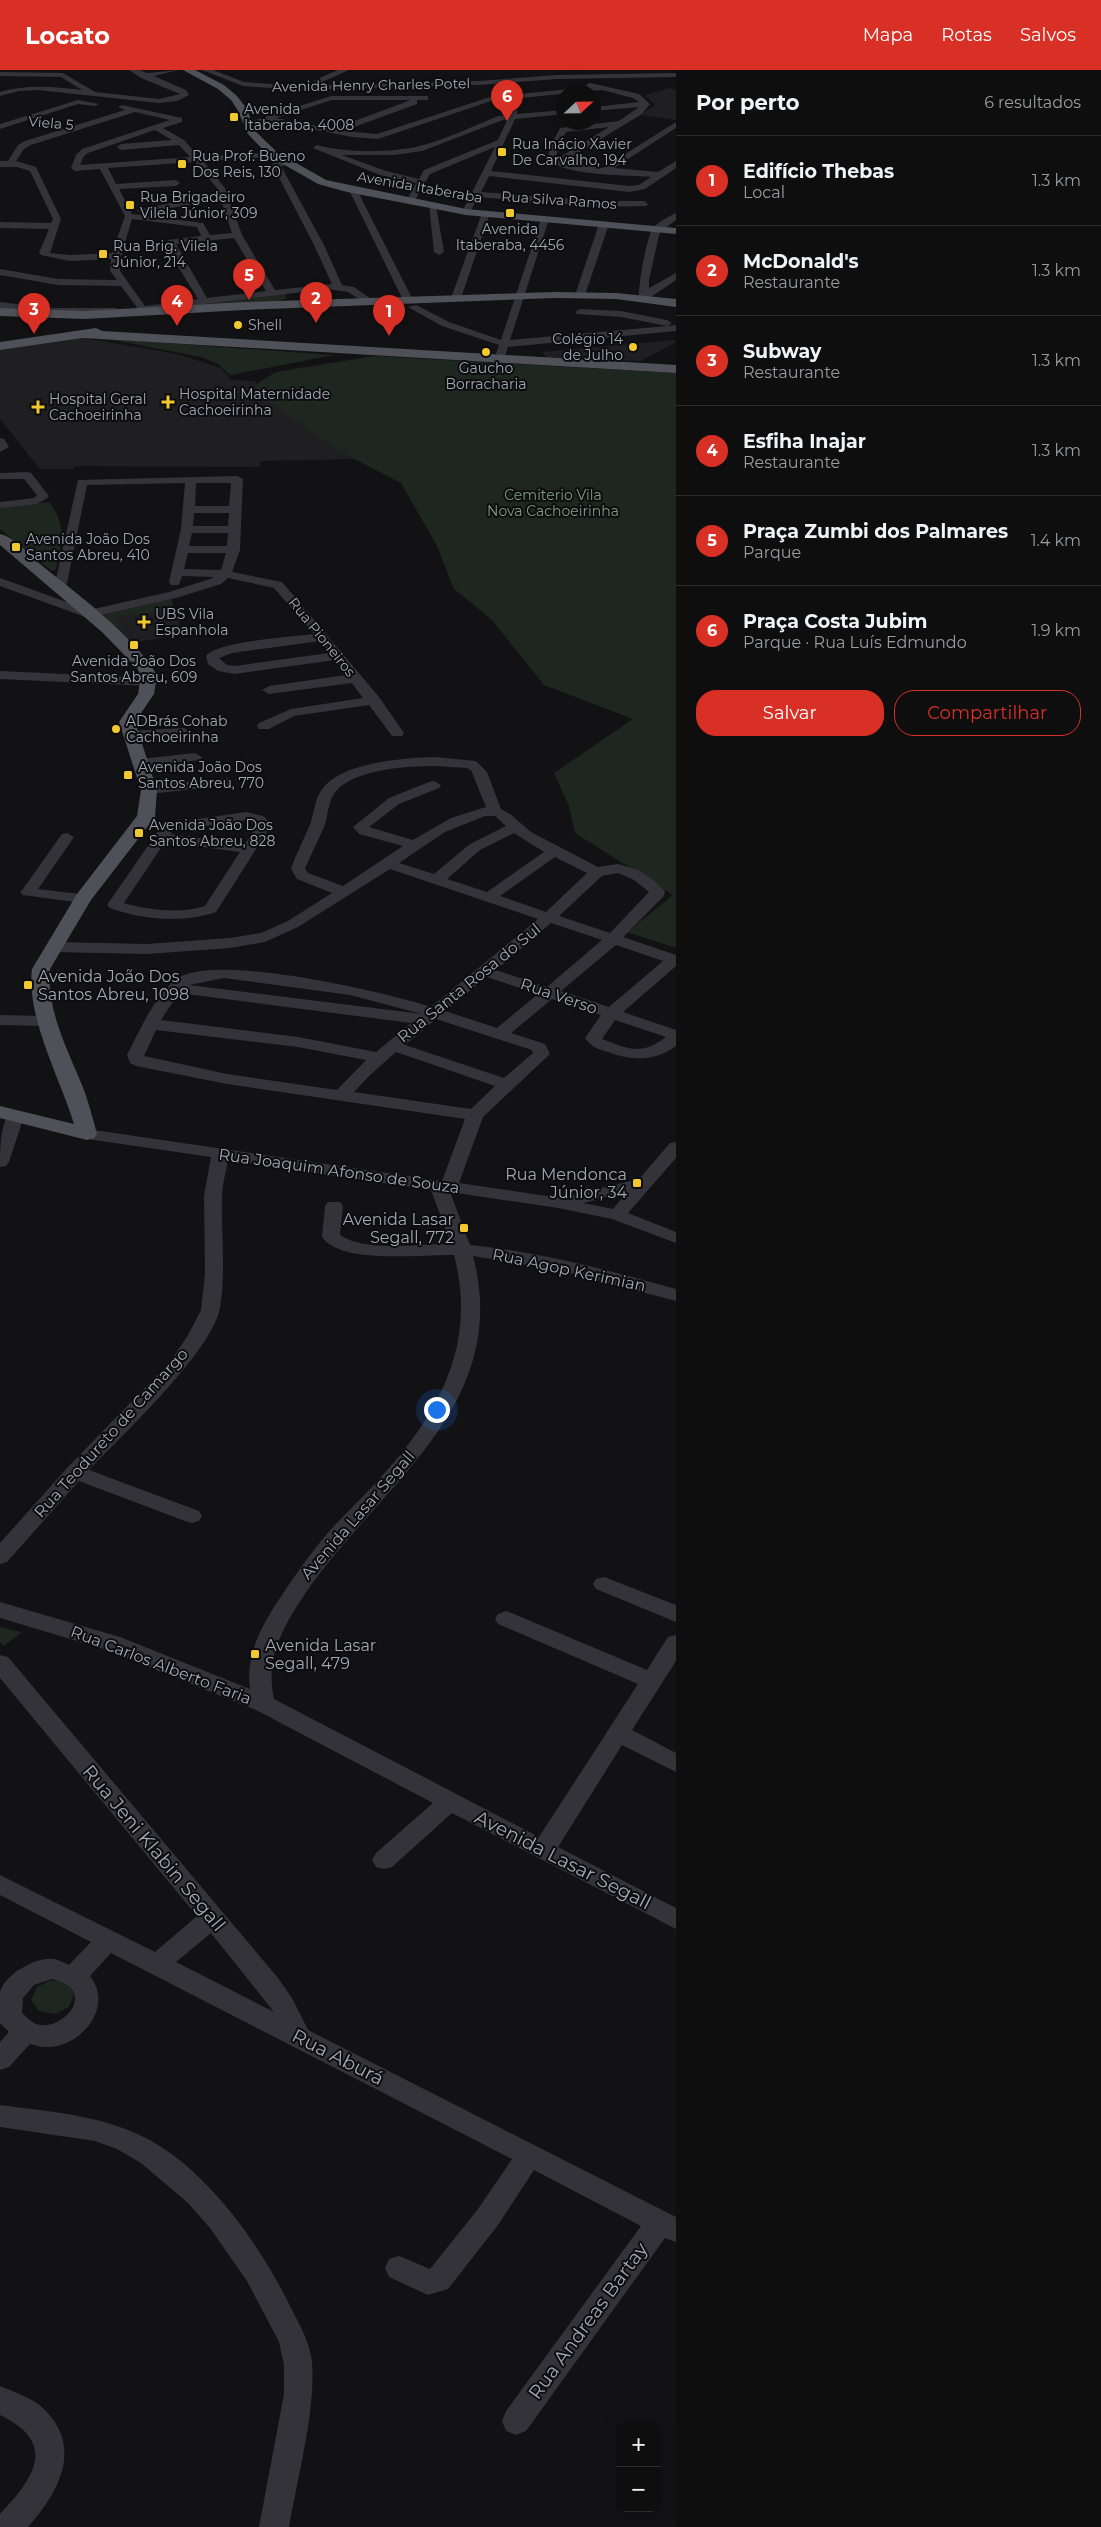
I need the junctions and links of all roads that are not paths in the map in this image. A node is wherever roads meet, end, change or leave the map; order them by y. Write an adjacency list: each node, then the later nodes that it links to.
1 (133, 70): 14 (street)
2 (174, 70): 14 (street)
3 (188, 70): 7 (main road, Avenida Itaberaba)
4 (345, 70): 22 (street)
5 (538, 70): 17 (street)
6 (77, 72): 11 (street)
7 (203, 72): 12 (street, Avenida Henry Charles Potel); 42 (main road, Avenida Itaberaba)
8 (0, 74): 11 (street)
9 (590, 74): 10 (street, Avenida Henry Charles Potel); 16 (street, Avenida Henry Charles Potel)
10 (635, 74): 13 (street, Avenida Henry Charles Potel); 19 (street)
11 (63, 75): 26 (street)
12 (217, 75): 20 (street, Avenida Henry Charles Potel)
13 (676, 75)
14 (142, 76): 29 (street)
15 (261, 76): 20 (street)
16 (557, 77): 17 (street, Avenida Henry Charles Potel); 21 (street)
17 (544, 78): 18 (street, Avenida Henry Charles Potel)
18 (423, 84): 22 (street, Avenida Henry Charles Potel); 27 (street)
19 (659, 84)
20 (251, 85): 22 (street, Avenida Henry Charles Potel)
21 (589, 85)
22 (297, 88)
23 (601, 88): 30 (street)
24 (556, 92): 28 (street)
25 (0, 94): 26 (street)
26 (95, 95): 29 (street)
27 (425, 98): 33 (street); 36 (street)
28 (490, 99): 38 (street); 51 (street)
29 (167, 100): 32 (street)
30 (646, 104): 31 (street); 41 (street)
31 (601, 109)
32 (135, 110): 40 (street); 45 (street); 48 (street)
33 (291, 111): 34 (street); 39 (street)
34 (321, 111)
35 (360, 111): 36 (street)
36 (390, 111): 51 (street)
37 (556, 113): 38 (street)
38 (512, 117): 43 (street); 47 (street)
39 (270, 119): 42 (street); 51 (street)
40 (21, 121): 45 (street, Viela 5); 46 (street)
41 (622, 123): 49 (street); 66 (street)
42 (247, 124): 64 (main road, Avenida Itaberaba)
43 (484, 124): 47 (street); 62 (street)
44 (676, 124): 55 (street)
45 (82, 126): 50 (street, Viela 5); 65 (street)
46 (0, 127)
47 (510, 127): 59 (street)
48 (156, 128): 57 (street); 58 (street)
49 (614, 128): 52 (street); 66 (street)
50 (99, 129)
51 (331, 131)
52 (632, 131)
53 (116, 132): 57 (street)
54 (641, 132): 55 (street)
55 (662, 134): 56 (street); 70 (street)
56 (676, 134)
57 (133, 135): 61 (street)
58 (181, 142): 61 (street); 63 (street)
59 (500, 142): 71 (street); 73 (street)
60 (317, 148): 62 (street)
61 (92, 149): 69 (street)
62 (330, 152): 73 (street)
63 (195, 160): 64 (street); 69 (street); 92 (street)
64 (278, 160): 76 (main road, Avenida Itaberaba); 101 (street)
65 (11, 163): 67 (street); 89 (street)
66 (556, 163): 70 (street)
67 (0, 164)
68 (676, 164): 72 (street)
69 (102, 167): 75 (street)
70 (604, 170): 72 (street)
71 (485, 173): 72 (street); 77 (street)
72 (658, 175)
73 (420, 182): 79 (street)
74 (176, 183): 75 (street)
75 (114, 187): 84 (street)
76 (353, 190): 79 (main road, Avenida Itaberaba); 110 (street)
77 (475, 194): 80 (street, Rua Silva Ramos); 82 (street)
78 (191, 202): 84 (street)
79 (410, 202): 81 (main road, Avenida Itaberaba)
80 (644, 204)
81 (432, 206): 82 (main road, Avenida Itaberaba); 94 (street)
82 (466, 212): 83 (main road, Avenida Itaberaba)
83 (486, 213): 86 (main road, Avenida Itaberaba); 104 (street)
84 (128, 214): 93 (street); 95 (street)
85 (676, 216): 90 (street)
86 (545, 219): 87 (main road, Avenida Itaberaba); 107 (street)
87 (604, 224): 90 (main road, Avenida Itaberaba); 114 (street)
88 (0, 225): 89 (street)
89 (55, 226): 95 (street)
90 (657, 229): 91 (main road, Avenida Itaberaba); 98 (street)
91 (676, 231)
92 (237, 235): 93 (street); 102 (street)
93 (206, 237): 106 (street)
94 (439, 252)
95 (117, 256): 99 (street)
96 (0, 272): 105 (street)
97 (676, 276): 100 (street)
98 (644, 282): 100 (street); 103 (street)
99 (124, 283): 105 (street); 113 (street)
100 (665, 284): 103 (street)
101 (337, 285): 102 (street); 108 (street)
102 (272, 292): 106 (street)
103 (644, 297): 109 (main road); 114 (main road)
104 (456, 298): 107 (main road); 110 (main road)
105 (61, 300): 111 (street); 113 (street); 115 (main road)
106 (203, 300): 113 (street)
107 (519, 300): 110 (main road); 114 (main road); 123 (street)
108 (368, 301): 110 (main road); 113 (main road)
109 (676, 303)
110 (411, 304): 113 (main road); 123 (street)
111 (0, 305)
112 (676, 310): 114 (main road)
113 (142, 311): 115 (main road); 116 (main road); 120 (main road)
114 (578, 313): 119 (street); 119 (street); 123 (street)
115 (126, 314): 116 (main road)
116 (2, 319): 117 (main road)
117 (20, 325)
118 (34, 327): 121 (main road)
119 (676, 327)
120 (134, 331): 121 (main road); 122 (main road)
121 (77, 335): 122 (main road); 124 (main road)
122 (181, 339): 125 (main road)
123 (505, 344): 125 (street)
124 (0, 346)
125 (499, 360): 126 (main road)
126 (676, 369)
127 (0, 441): 128 (street)
128 (0, 449)
129 (0, 476): 131 (street)
130 (191, 484): 132 (street); 133 (street); 142 (street)
131 (0, 505)
132 (189, 509): 133 (street); 134 (street)
133 (236, 510): 135 (street)
134 (187, 529): 135 (street); 137 (street)
135 (235, 530): 138 (street)
136 (0, 538): 142 (main road)
137 (183, 549): 138 (street); 139 (street)
138 (234, 550): 140 (street)
139 (177, 572): 140 (street, Rua Pioneiros); 143 (street)
140 (225, 574): 143 (street); 145 (street, Rua Pioneiros)
141 (0, 582): 144 (street)
142 (60, 588): 144 (main road)
143 (172, 595): 144 (street)
144 (88, 614): 149 (main road)
145 (322, 637): 146 (street, Rua Pioneiros); 146 (street)
146 (338, 656): 148 (street, Rua Pioneiros)
147 (0, 674): 149 (street)
148 (356, 678): 150 (street); 151 (street, Rua Pioneiros)
149 (148, 681): 155 (main road); 170 (main road)
150 (269, 690)
151 (374, 700): 152 (street); 154 (street, Rua Pioneiros)
152 (264, 726)
153 (184, 732): 155 (street)
154 (397, 733)
155 (130, 735): 157 (main road)
156 (196, 757): 157 (street)
157 (140, 763): 160 (main road)
158 (225, 782): 160 (street)
159 (434, 785): 167 (street)
160 (149, 790): 170 (main road)
161 (495, 811): 163 (street); 167 (street); 175 (street)
162 (184, 824): 165 (street); 166 (street); 168 (street)
163 (516, 828): 169 (street); 174 (street)
164 (67, 837): 176 (street)
165 (160, 837): 166 (street); 171 (street)
166 (192, 840): 168 (street)
167 (414, 844): 172 (street)
168 (249, 849): 171 (street)
169 (556, 850): 173 (street); 177 (street)
170 (114, 857): 171 (street); 176 (main road)
171 (143, 861)
172 (388, 864): 174 (street); 175 (street)
173 (597, 872): 178 (street, Rua Santa Rosa do Sul); 179 (street)
174 (436, 880): 177 (street)
175 (342, 891): 180 (street)
176 (80, 898): 180 (main road); 187 (main road)
177 (488, 898): 178 (street)
178 (548, 918): 179 (street); 182 (street, Rua Santa Rosa do Sul)
179 (612, 940): 181 (street); 183 (street)
180 (53, 947): 187 (main road)
181 (675, 960): 184 (street, Rua Verso)
182 (484, 971): 183 (street, Rua Verso); 185 (street, Rua Santa Rosa do Sul)
183 (549, 993): 184 (street, Rua Verso); 189 (street)
184 (613, 1014): 190 (street); 190 (street)
185 (429, 1017): 188 (street); 189 (street); 191 (street, Rua Santa Rosa do Sul)
186 (0, 1020): 187 (street)
187 (43, 1021): 197 (main road)
188 (151, 1024): 192 (street); 194 (street)
189 (500, 1034): 193 (street)
190 (676, 1036)
191 (393, 1046): 192 (street, Rua Santa Rosa do Sul); 193 (street)
192 (379, 1058): 194 (street, Rua Santa Rosa do Sul)
193 (506, 1084): 196 (street)
194 (342, 1095): 196 (street)
195 (8, 1114): 197 (main road, Rua Joaquim Afonso de Souza); 200 (street)
196 (475, 1115): 202 (street)
197 (80, 1133): 199 (street, Rua Joaquim Afonso de Souza)
198 (673, 1153): 201 (street)
199 (220, 1154): 202 (street, Rua Joaquim Afonso de Souza); 209 (street, Rua Teodureto de Camargo)
200 (0, 1162)
201 (644, 1183): 203 (street); 205 (street)
202 (443, 1186): 203 (street, Rua Joaquim Afonso de Souza); 207 (street, Avenida Lasar Segall)
203 (558, 1203): 205 (street, Rua Joaquim Afonso de Souza)
204 (334, 1206): 207 (street, Rua Agop Kerimian)
205 (617, 1215): 206 (street, Rua Joaquim Afonso de Souza)
206 (676, 1238)
207 (462, 1250): 208 (street, Rua Agop Kerimian); 219 (street, Avenida Lasar Segall)
208 (676, 1295)
209 (75, 1472): 210 (street); 211 (street, Rua Teodureto de Camargo)
210 (192, 1516)
211 (0, 1557)
212 (604, 1584): 214 (street)
213 (0, 1610): 219 (street, Rua Carlos Alberto Faria)
214 (676, 1614)
215 (506, 1619): 218 (street)
216 (676, 1643): 218 (street)
217 (0, 1662): 226 (street, Rua Jeni Klabin Segall)
218 (652, 1681): 220 (street)
219 (264, 1704): 222 (street, Avenida Lasar Segall)
220 (619, 1733): 221 (street); 223 (street)
221 (676, 1763)
222 (450, 1801): 223 (street, Avenida Lasar Segall); 224 (street)
223 (544, 1849): 227 (street, Avenida Lasar Segall)
224 (384, 1860)
225 (0, 1884): 228 (street, Rua Aburá)
226 (211, 1918): 229 (street); 232 (street, Rua Jeni Klabin Segall)
227 (676, 1919)
228 (108, 1940): 229 (street, Rua Aburá); 230 (street)
229 (157, 1964): 232 (street, Rua Aburá)
230 (74, 1976): 231 (street); 231 (street)
231 (25, 2032): 233 (street)
232 (300, 2038): 235 (street, Rua Aburá)
233 (0, 2059)
234 (0, 2116): 241 (street)
235 (529, 2156): 236 (street, Rua Aburá); 237 (street)
236 (668, 2226): 239 (street, Rua Andreas Bartay)
237 (399, 2268)
238 (0, 2400): 240 (street)
239 (516, 2421)
240 (8, 2527)
241 (274, 2527)

